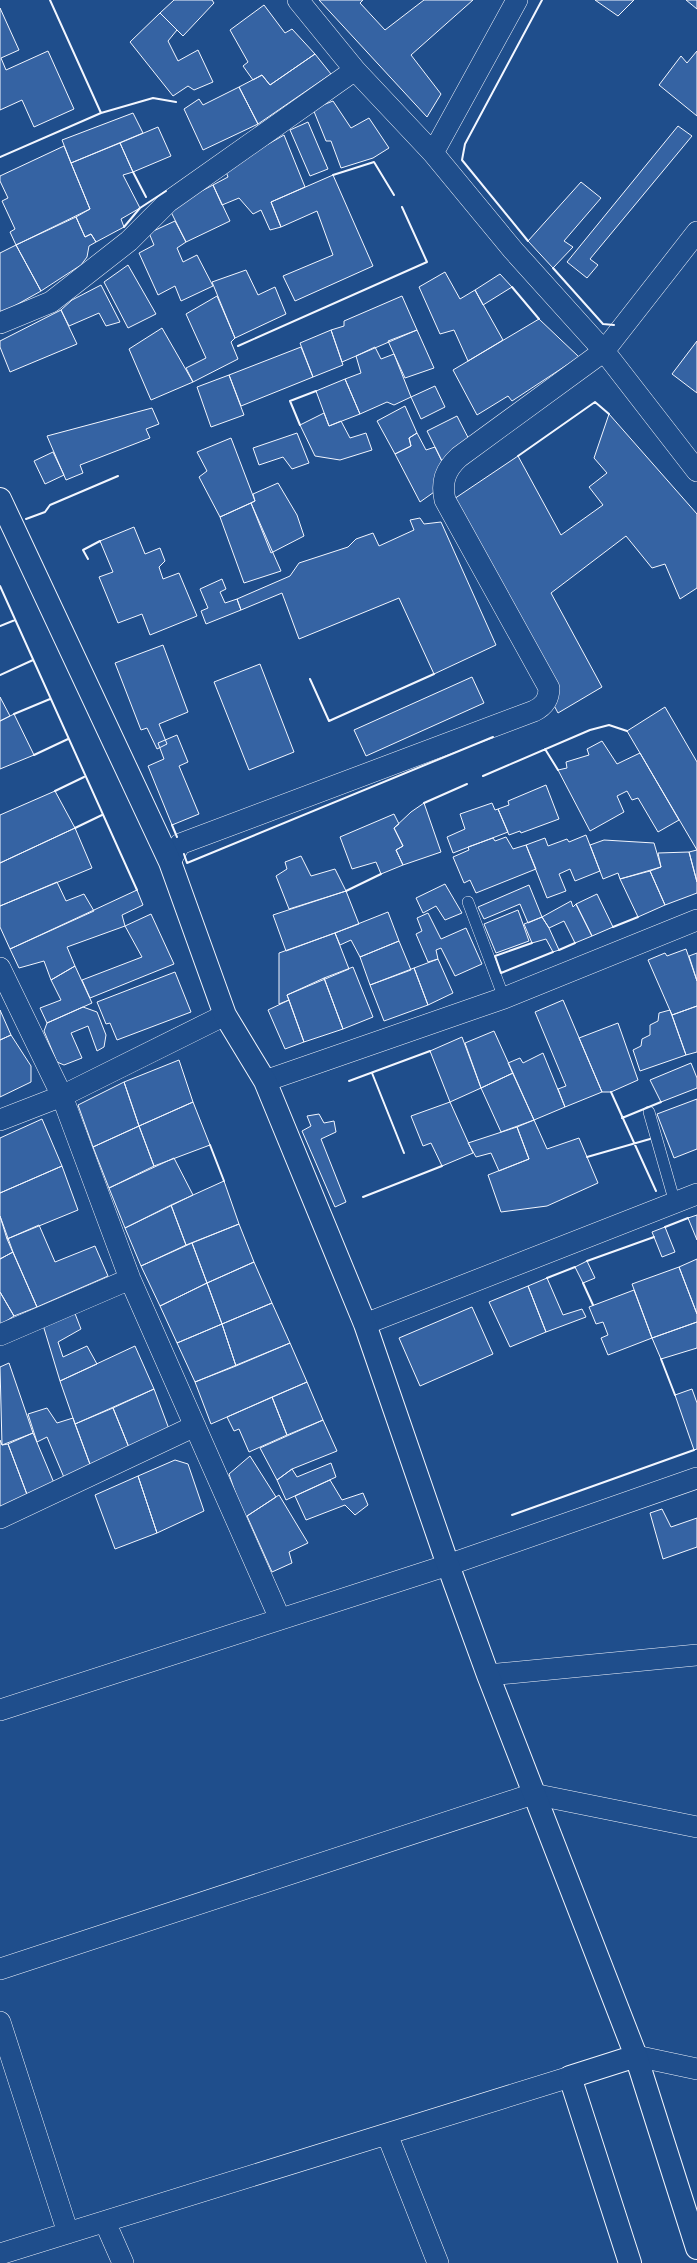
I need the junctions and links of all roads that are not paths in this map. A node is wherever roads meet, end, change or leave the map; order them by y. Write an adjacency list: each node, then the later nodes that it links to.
1 (298, 0): 3 (street)
2 (517, 0): 4 (street)
3 (355, 70): 4 (street); 6 (street)
4 (433, 153): 7 (street)
5 (697, 232): 7 (street)
6 (0, 323)
7 (604, 350): 8 (street); 10 (street)
8 (697, 471)
9 (0, 499): 10 (street)
10 (170, 862): 15 (street)
11 (468, 902): 14 (lane)
12 (697, 920): 14 (street)
13 (0, 968): 17 (street)
14 (504, 998): 16 (street)
15 (225, 1015): 16 (street); 17 (street)
16 (265, 1081): 23 (street)
17 (62, 1096): 19 (street); 22 (street)
18 (649, 1112): 21 (lane)
19 (0, 1120)
20 (697, 1194): 21 (street)
21 (675, 1203): 23 (street)
22 (130, 1279): 24 (street); 25 (street)
23 (365, 1324): 28 (street)
24 (0, 1335)
25 (195, 1426): 27 (street); 29 (street)
26 (697, 1478): 28 (street)
27 (0, 1518)
28 (448, 1565): 29 (street); 31 (street)
29 (280, 1619): 32 (street)
30 (697, 1655): 31 (street)
31 (488, 1675): 33 (street)
32 (0, 1710)
33 (533, 1794): 34 (street); 35 (street); 37 (street)
34 (697, 1827)
35 (0, 1969)
36 (0, 2022): 42 (street)
37 (636, 2056): 38 (street); 39 (street); 43 (street)
38 (697, 2069)
39 (570, 2077): 40 (street); 47 (street)
40 (387, 2134): 41 (street); 46 (street)
41 (105, 2222): 42 (street); 45 (street)
42 (68, 2233): 44 (street)
43 (697, 2248)
44 (0, 2254)
45 (123, 2263)
46 (438, 2263)
47 (630, 2263)

